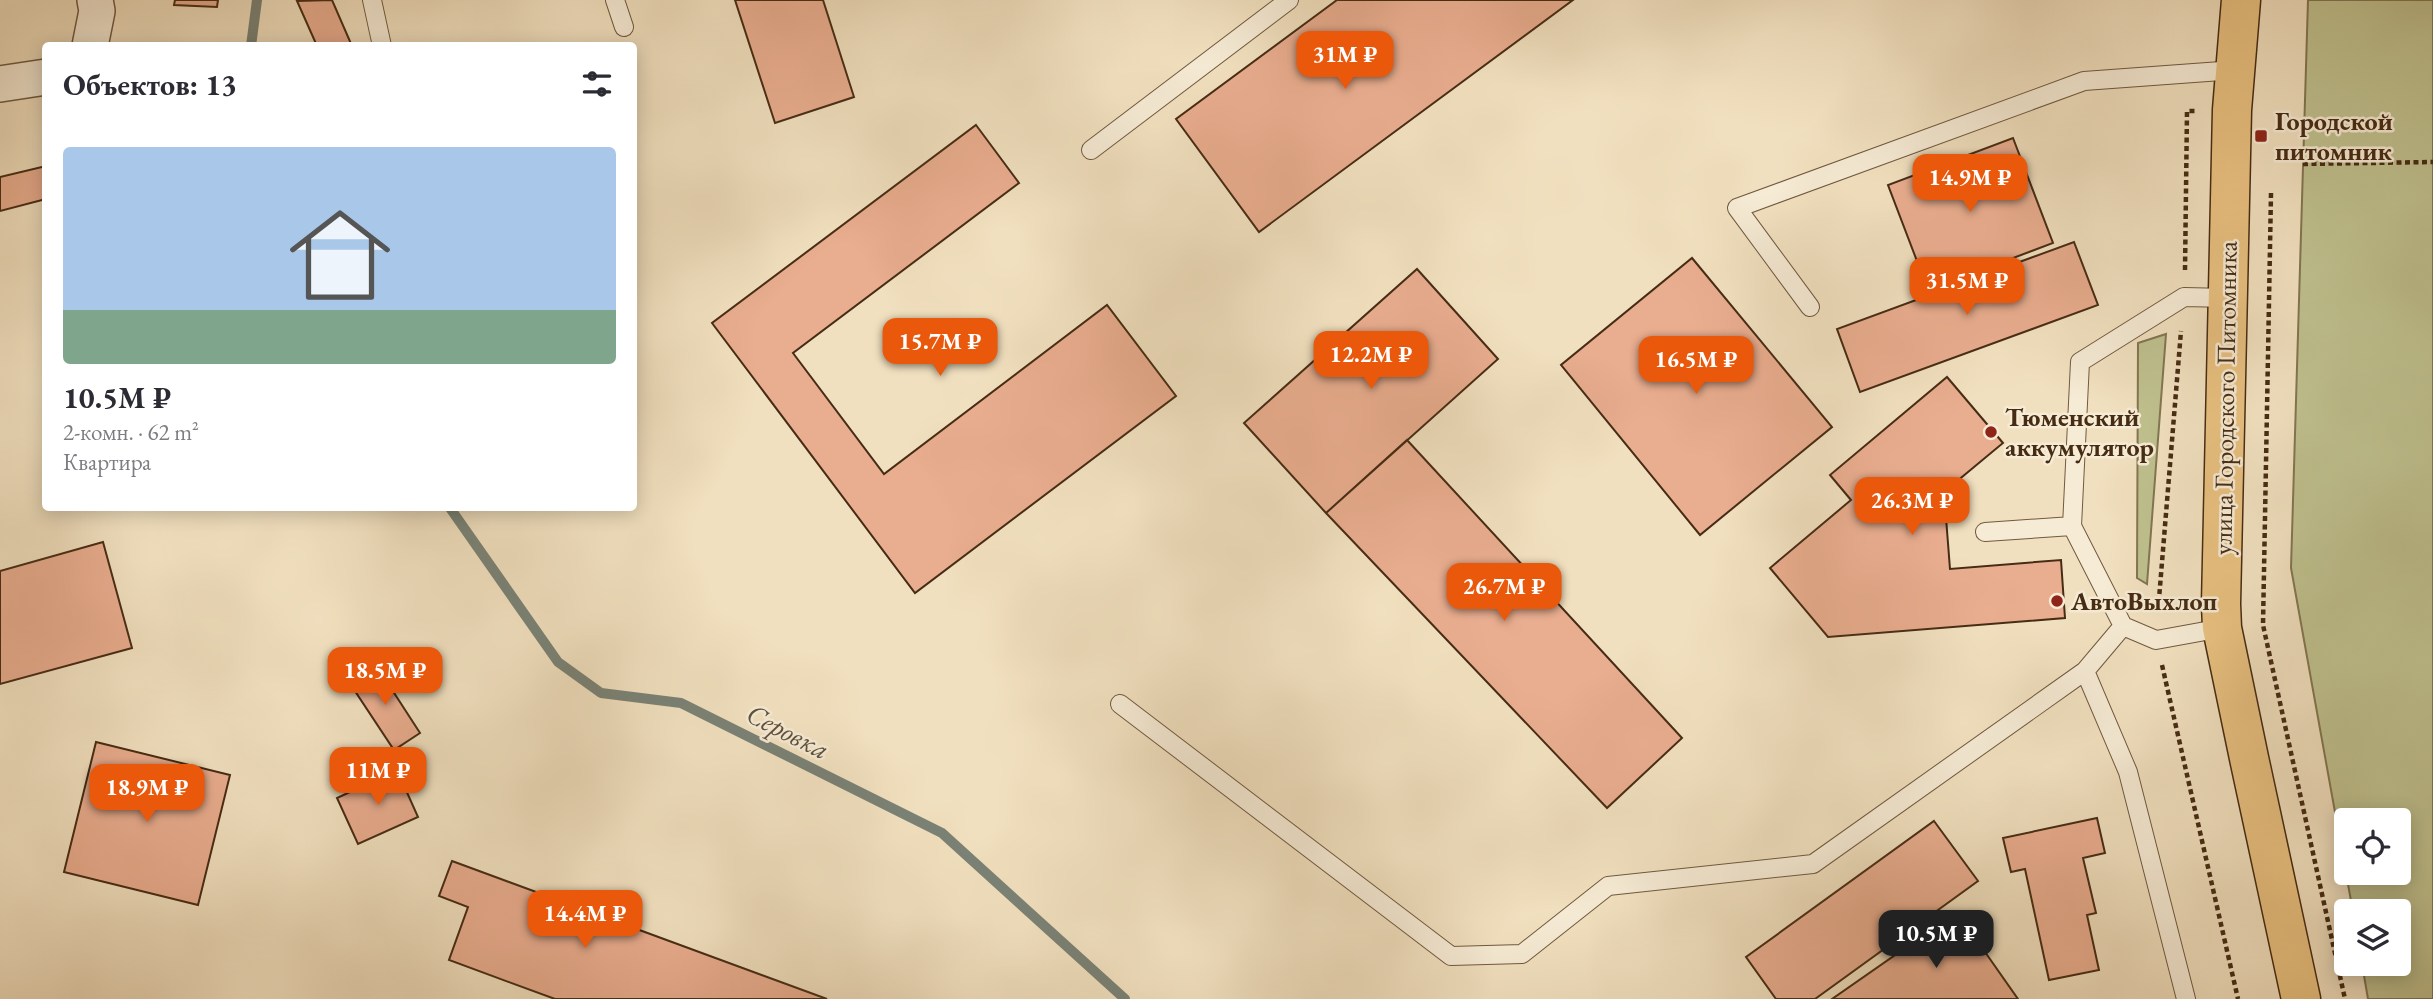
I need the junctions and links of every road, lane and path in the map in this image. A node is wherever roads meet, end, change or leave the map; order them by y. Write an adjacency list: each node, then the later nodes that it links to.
1 (95, 0): 7 (street)
2 (372, 0): 8 (lane)
3 (615, 0): 6 (lane)
4 (1289, 0): 13 (lane)
5 (2241, 0): 9 (main road, улица Городского Питомника)
6 (624, 27)
7 (91, 42)
8 (381, 42)
9 (2235, 70): 12 (main road, улица Городского Питомника); 19 (lane)
10 (42, 78): 11 (street)
11 (0, 83)
12 (2232, 110): 17 (path); 18 (main road, улица Городского Питомника)
13 (1091, 150)
14 (2433, 162): 15 (path)
15 (2303, 164)
16 (2271, 192): 30 (path)
17 (2184, 298): 18 (lane); 20 (lane); 24 (path)
18 (2228, 298): 23 (main road, улица Городского Питомника)
19 (1810, 307)
20 (2072, 526): 21 (lane); 22 (lane)
21 (1985, 532)
22 (2123, 626): 24 (lane); 25 (lane)
23 (2222, 628): 24 (lane); 29 (main road, улица Городского Питомника)
24 (2156, 640): 28 (path)
25 (2085, 671): 26 (lane); 27 (lane)
26 (1120, 704)
27 (2186, 999)
28 (2238, 999)
29 (2301, 999)
30 (2345, 999)

